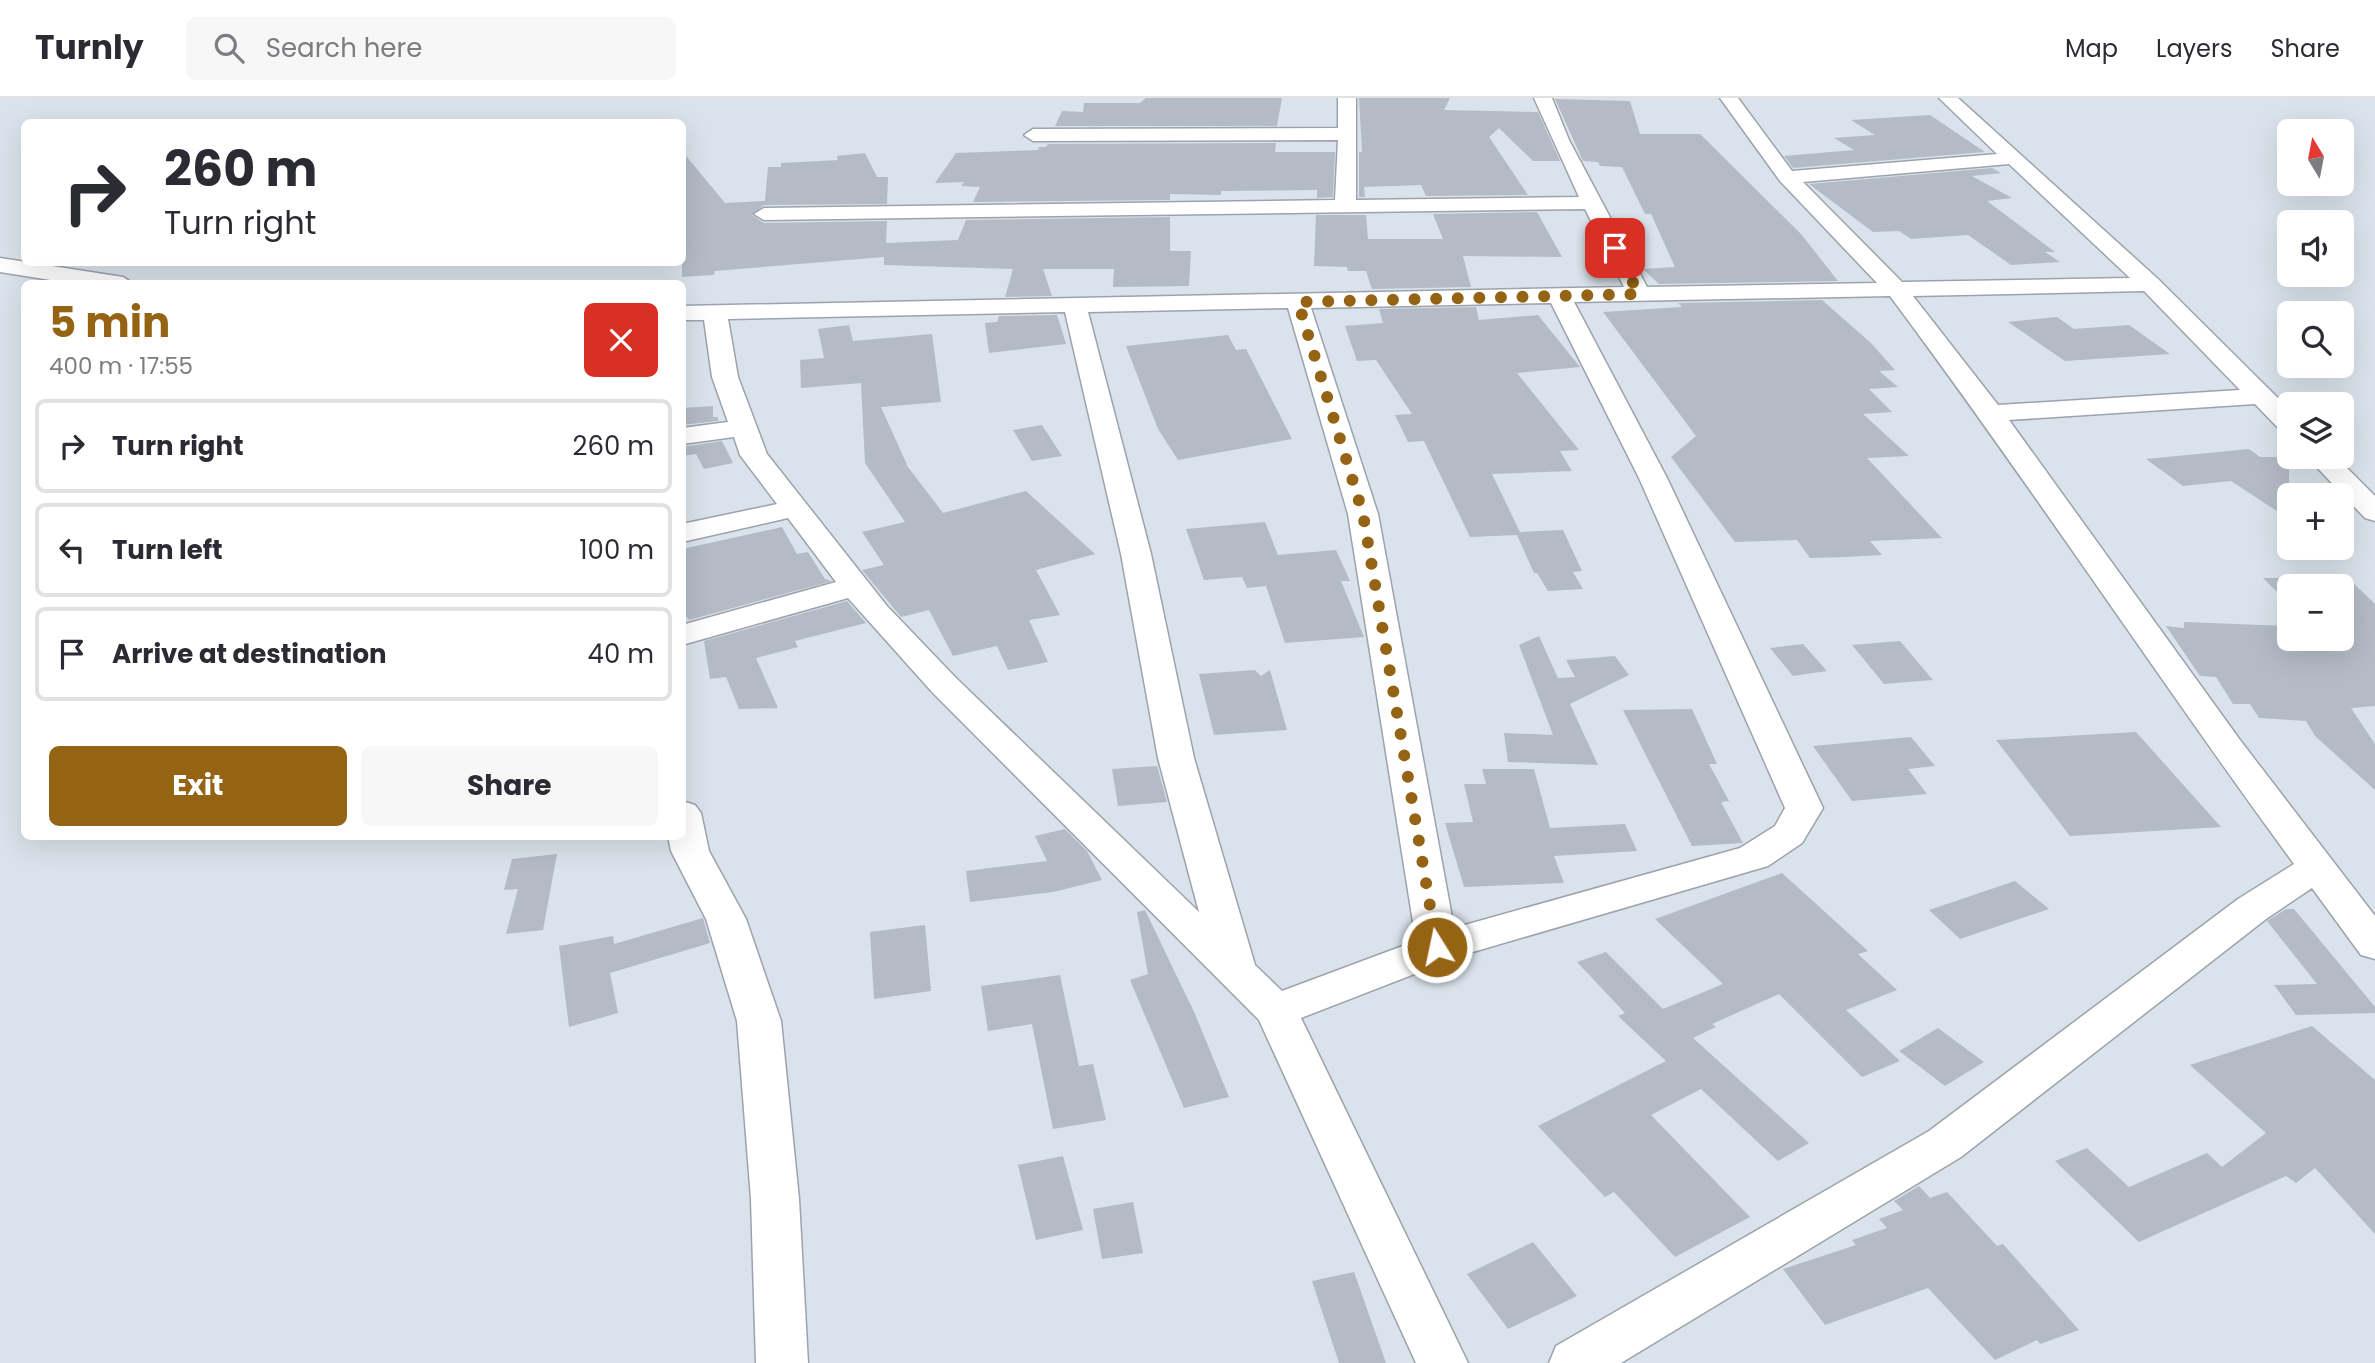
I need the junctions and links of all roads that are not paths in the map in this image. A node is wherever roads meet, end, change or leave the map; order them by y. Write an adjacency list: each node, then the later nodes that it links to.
1 (1347, 98): 5 (street)
2 (1543, 98): 9 (street)
3 (1729, 98): 8 (street)
4 (1948, 98): 7 (street)
5 (1346, 134): 6 (street); 10 (street)
6 (1033, 135)
7 (2013, 158): 8 (street); 14 (street)
8 (1787, 177): 15 (street)
9 (1591, 203): 10 (street); 16 (street)
10 (1345, 204): 11 (street)
11 (764, 214)
12 (0, 265): 13 (street)
13 (97, 280)
14 (2150, 284): 15 (street); 21 (street)
15 (1898, 291): 16 (street); 23 (street)
16 (1639, 294): 17 (street)
17 (1560, 298): 18 (street); 35 (street)
18 (1298, 302): 19 (street); 35 (street)
19 (1074, 305): 20 (street); 36 (street)
20 (699, 314): 24 (street)
21 (2261, 396): 22 (street); 23 (street)
22 (2277, 412)
23 (1991, 413): 33 (street)
24 (744, 428): 25 (street); 27 (street)
25 (686, 435)
26 (2333, 469): 28 (street)
27 (796, 508): 29 (street); 30 (street)
28 (2375, 512)
29 (686, 532)
30 (855, 586): 31 (street); 36 (street)
31 (686, 634)
32 (686, 830): 38 (street)
33 (2315, 868): 34 (street); 40 (street)
34 (2375, 945)
35 (1437, 947): 37 (street)
36 (1235, 970): 37 (street)
37 (1276, 1010): 39 (street)
38 (782, 1363)
39 (1442, 1363)
40 (1575, 1363)

